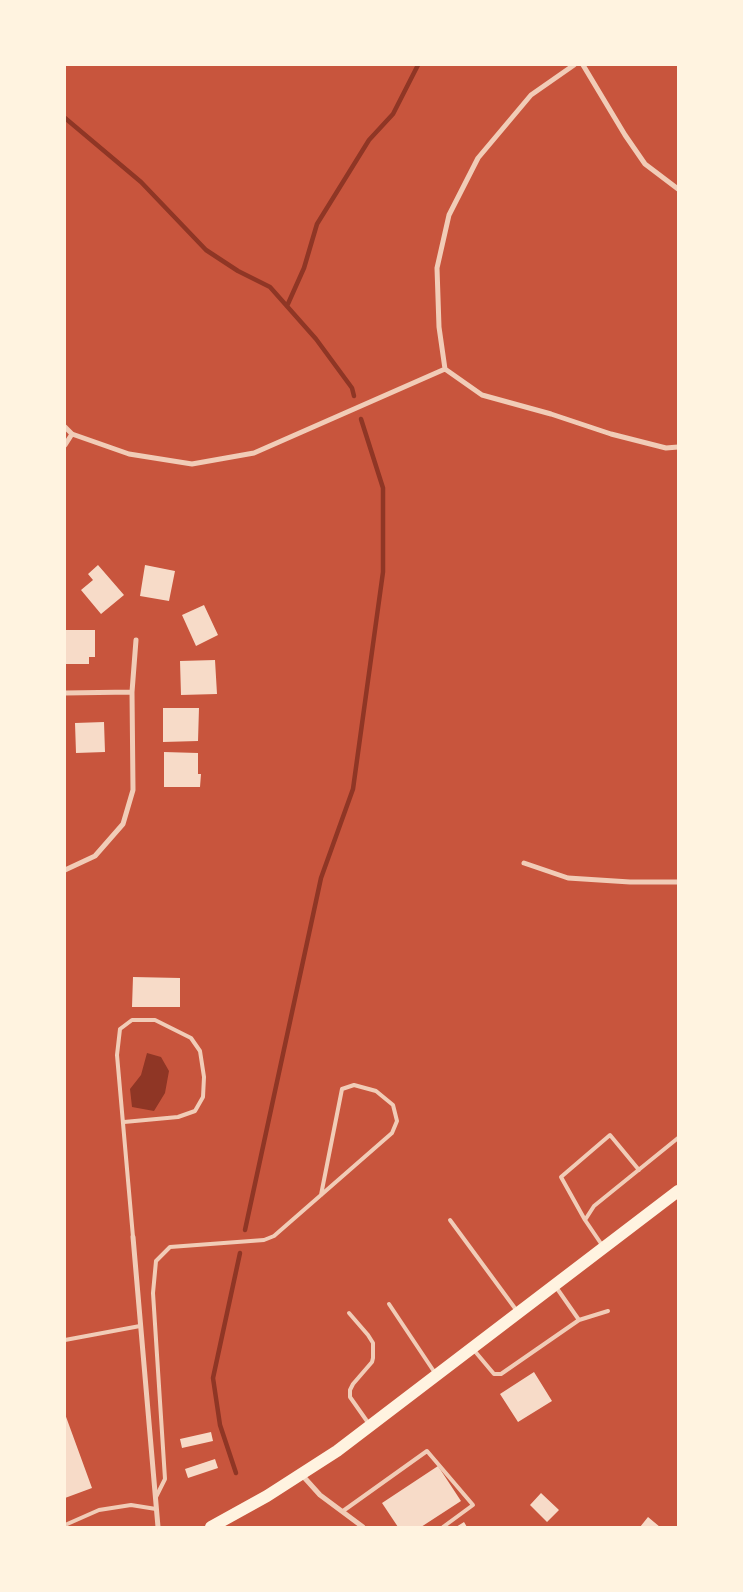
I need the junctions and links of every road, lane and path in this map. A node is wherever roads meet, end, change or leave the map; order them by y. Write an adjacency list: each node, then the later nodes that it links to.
1 (574, 65): 4 (street)
2 (584, 65): 3 (street)
3 (678, 189)
4 (445, 370): 6 (street); 8 (street)
5 (65, 427): 6 (street)
6 (72, 434): 7 (street)
7 (65, 445)
8 (678, 446)
9 (136, 640): 10 (street)
10 (132, 692): 11 (street); 13 (street)
11 (65, 693)
12 (524, 863): 14 (street)
13 (65, 870)
14 (678, 882)
15 (124, 1122): 15 (lane); 22 (lane)
16 (678, 1138): 17 (lane)
17 (639, 1170): 21 (lane); 21 (lane)
18 (678, 1190): 23 (main road)
19 (321, 1195): 19 (lane); 36 (lane)
20 (450, 1220): 28 (lane)
21 (585, 1220): 23 (lane)
22 (133, 1238): 30 (street)
23 (604, 1247): 24 (main road)
24 (554, 1285): 28 (main road); 29 (lane)
25 (390, 1304): 33 (lane)
26 (608, 1311): 29 (lane)
27 (348, 1313): 34 (lane)
28 (518, 1313): 32 (main road)
29 (579, 1320): 32 (lane)
30 (140, 1326): 31 (lane); 36 (street)
31 (65, 1340)
32 (472, 1348): 33 (main road)
33 (436, 1375): 34 (main road)
34 (370, 1426): 35 (main road)
35 (302, 1475): 38 (street); 41 (main road)
36 (155, 1499): 37 (street)
37 (156, 1509): 39 (lane); 40 (street)
38 (343, 1511): 42 (street); 43 (lane)
39 (65, 1525)
40 (158, 1527)
41 (211, 1527)
42 (363, 1527)
43 (443, 1527)

